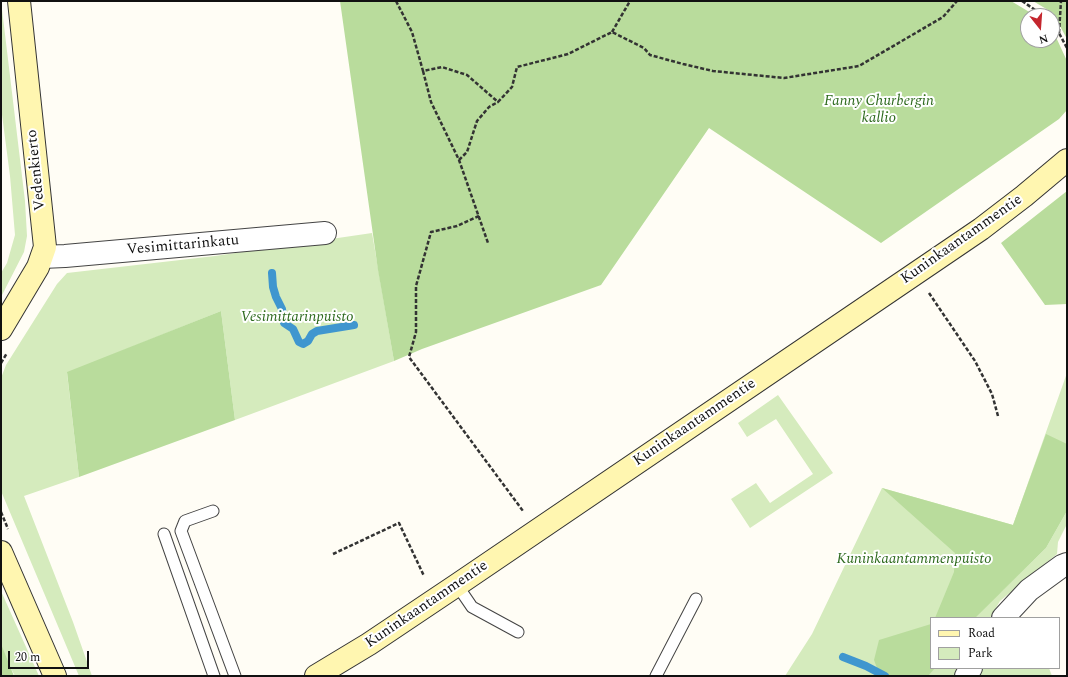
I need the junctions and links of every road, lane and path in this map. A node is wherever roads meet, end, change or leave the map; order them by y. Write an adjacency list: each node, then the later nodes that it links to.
1 (19, 1): 19 (street, Vedenkierto)
2 (396, 1): 12 (path)
3 (630, 1): 9 (path)
4 (957, 1): 9 (path)
5 (1022, 1): 7 (path)
6 (1061, 1): 8 (path)
7 (1032, 8)
8 (1060, 17)
9 (612, 32): 13 (path)
10 (1060, 35): 11 (path)
11 (1067, 48)
12 (423, 71): 13 (path); 14 (path)
13 (498, 102): 14 (path)
14 (460, 160): 16 (path)
15 (1067, 160): 20 (street, Kuninkaantammentie)
16 (479, 216): 18 (path); 24 (path)
17 (325, 233): 19 (street, Vesimittarinkatu)
18 (488, 243)
19 (42, 257): 21 (street, Vedenkierto)
20 (915, 273): 22 (path); 24 (street, Kuninkaantammentie)
21 (1, 329)
22 (998, 416)
23 (213, 511): 36 (lane)
24 (537, 530): 30 (street, Kuninkaantammentie)
25 (164, 534): 35 (lane)
26 (1, 552): 34 (street)
27 (333, 554): 29 (path)
28 (1067, 564): 32 (street)
29 (426, 579)
30 (457, 586): 33 (lane); 37 (street, Kuninkaantammentie)
31 (696, 598): 38 (lane)
32 (1003, 617)
33 (518, 632)
34 (55, 676)
35 (214, 676)
36 (235, 676)
37 (316, 676)
38 (656, 676)

